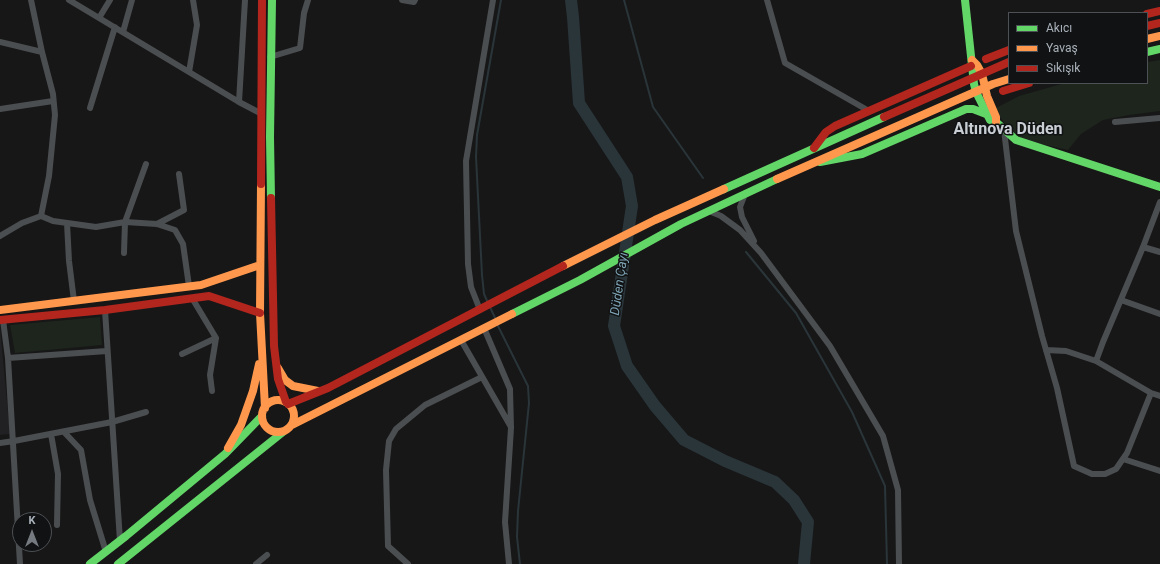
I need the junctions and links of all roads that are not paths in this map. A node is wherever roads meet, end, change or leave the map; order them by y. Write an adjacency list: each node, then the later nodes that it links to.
1 (31, 0): 27 (street)
2 (69, 0): 17 (street)
3 (110, 0): 17 (street)
4 (132, 0): 21 (street)
5 (193, 0): 33 (street)
6 (246, 0): 42 (street)
7 (262, 0): 46 (main road)
8 (272, 0): 29 (main road)
9 (308, 0): 29 (street)
10 (402, 0): 11 (street)
11 (415, 0)
12 (493, 0): 76 (street)
13 (767, 0): 45 (street)
14 (965, 0): 32 (main road)
15 (1160, 11): 16 (main road)
16 (1148, 14)
17 (99, 18): 20 (street)
18 (1160, 23): 19 (main road)
19 (1148, 26)
20 (115, 28): 21 (street); 43 (street)
21 (123, 32): 33 (street)
22 (1160, 36): 23 (main road)
23 (1148, 39)
24 (0, 42): 27 (street)
25 (1160, 49): 28 (main road)
26 (1008, 50): 30 (main road)
27 (42, 52): 41 (street)
28 (1148, 52)
29 (270, 57): 89 (main road)
30 (986, 59)
31 (1008, 62): 34 (main road)
32 (971, 63): 34 (main road); 35 (main road); 45 (main road)
33 (189, 72): 42 (street)
34 (982, 74): 35 (main road); 38 (main road)
35 (973, 78): 40 (main road); 52 (main road)
36 (1008, 79): 38 (main road)
37 (1026, 84): 39 (main road)
38 (985, 88): 40 (main road); 49 (main road)
39 (1003, 91)
40 (976, 92): 47 (main road); 53 (main road)
41 (53, 101): 44 (street); 60 (street)
42 (239, 102): 46 (street)
43 (90, 108)
44 (0, 109)
45 (869, 111): 52 (main road)
46 (260, 113): 69 (main road)
47 (986, 114): 49 (main road); 53 (main road)
48 (1160, 118): 50 (street)
49 (996, 122): 51 (main road)
50 (1115, 122)
51 (1004, 130): 56 (main road); 83 (street)
52 (814, 148): 76 (main road)
53 (816, 163): 57 (main road)
54 (146, 164): 61 (street)
55 (179, 174): 63 (street)
56 (1160, 187)
57 (745, 194): 59 (main road); 68 (street)
58 (1160, 202): 65 (street)
59 (709, 211): 68 (street); 80 (main road)
60 (41, 216): 62 (street); 64 (street)
61 (125, 222): 62 (street); 63 (street); 67 (street)
62 (67, 223): 73 (street)
63 (157, 224): 70 (street)
64 (0, 236)
65 (1143, 247): 66 (street); 72 (street)
66 (1160, 252)
67 (124, 253)
68 (761, 253): 120 (street)
69 (260, 265): 70 (main road); 77 (main road)
70 (189, 286): 73 (main road)
71 (192, 298): 75 (main road); 77 (main road); 81 (street)
72 (1121, 300): 78 (street); 88 (street)
73 (74, 301): 74 (main road)
74 (0, 310)
75 (105, 310): 79 (main road); 84 (street)
76 (480, 310): 92 (main road)
77 (260, 313): 86 (main road)
78 (1160, 314)
79 (1, 320): 87 (street)
80 (484, 328): 82 (main road); 101 (street)
81 (216, 338): 85 (street); 91 (street)
82 (461, 340): 90 (street); 100 (main road)
83 (1046, 350): 88 (street); 108 (street)
84 (107, 351): 87 (street); 99 (street)
85 (182, 354)
86 (262, 355): 96 (main road); 107 (main road)
87 (8, 358): 105 (street)
88 (1096, 361): 93 (street)
89 (275, 363): 92 (main road); 95 (main road)
90 (482, 377): 101 (street); 118 (street)
91 (212, 391)
92 (318, 391): 95 (main road)
93 (1151, 393): 94 (street); 108 (street)
94 (1160, 396)
95 (287, 403): 96 (main road); 100 (main road)
96 (265, 408): 98 (main road)
97 (146, 412): 99 (street)
98 (262, 416): 103 (main road); 107 (main road)
99 (112, 422): 102 (street); 111 (street)
100 (292, 425): 103 (main road)
101 (511, 428): 119 (street)
102 (64, 432): 104 (street); 112 (street)
103 (283, 432): 115 (main road)
104 (51, 434): 105 (street); 110 (street)
105 (14, 442): 106 (street); 113 (street)
106 (0, 443)
107 (225, 454): 111 (main road)
108 (1123, 459): 109 (street)
109 (1160, 471)
110 (57, 525)
111 (120, 541): 112 (main road)
112 (106, 552): 114 (main road)
113 (20, 564)
114 (90, 564)
115 (118, 564)
116 (256, 564): 117 (street)
117 (268, 564)
118 (408, 564)
119 (509, 564)
120 (899, 564)

